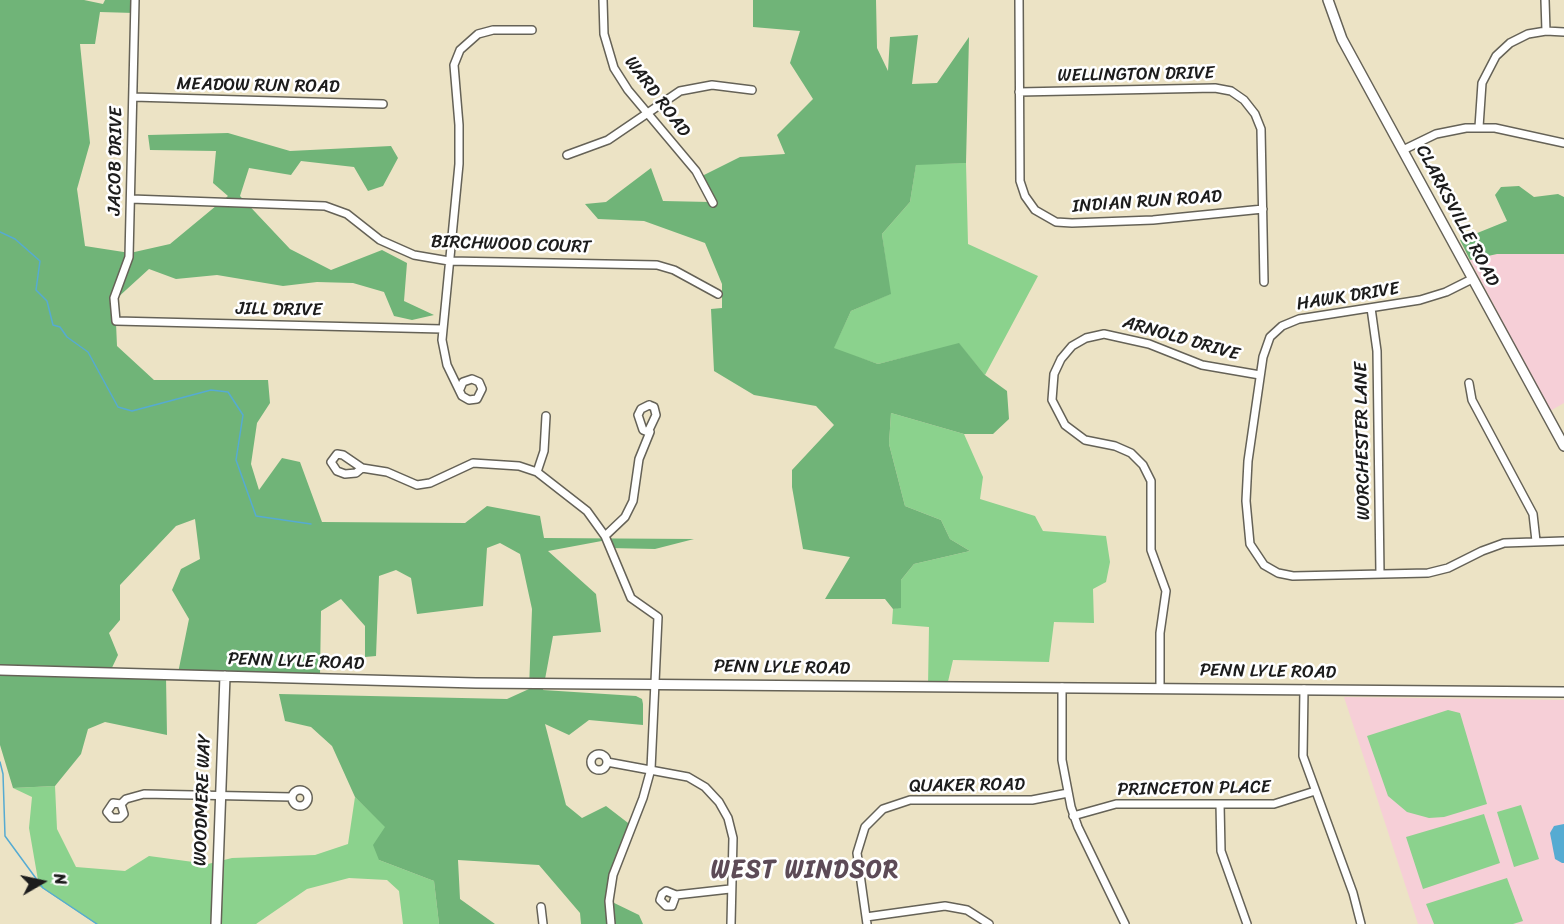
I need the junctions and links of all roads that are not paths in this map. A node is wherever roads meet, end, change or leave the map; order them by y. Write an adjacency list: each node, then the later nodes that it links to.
1 (135, 0): 11 (street, JACOB DRIVE)
2 (603, 0): 13 (street, WARD ROAD)
3 (1019, 0): 10 (street, INDIAN RUN ROAD)
4 (1328, 0): 16 (street, CLARKSVILLE ROAD)
5 (1545, 0): 7 (street)
6 (532, 30): 21 (street)
7 (1546, 31): 8 (street); 14 (street)
8 (1564, 32)
9 (752, 90): 13 (street)
10 (1019, 92): 20 (street, WELLINGTON DRIVE); 20 (street, INDIAN RUN ROAD)
11 (133, 98): 12 (street, MEADOW RUN ROAD); 18 (street, JACOB DRIVE)
12 (383, 104)
13 (647, 112): 17 (street); 19 (street, WARD ROAD)
14 (1479, 127): 15 (street); 16 (street)
15 (1564, 143)
16 (1403, 150): 22 (street, CLARKSVILLE ROAD)
17 (567, 155)
18 (131, 200): 21 (street, BIRCHWOOD COURT); 26 (street, JACOB DRIVE)
19 (713, 203)
20 (1263, 209): 23 (street, WELLINGTON DRIVE)
21 (449, 261): 24 (street, BIRCHWOOD COURT); 27 (street)
22 (1472, 279): 25 (street, HAWK DRIVE); 33 (street, CLARKSVILLE ROAD)
23 (1264, 282)
24 (718, 294)
25 (1371, 308): 28 (street, HAWK DRIVE); 39 (street, WORCHESTER LANE)
26 (116, 321): 27 (street, JILL DRIVE)
27 (442, 329): 30 (street)
28 (1260, 375): 39 (street, HAWK DRIVE); 44 (street, ARNOLD DRIVE)
29 (1469, 383): 38 (street)
30 (460, 389)
31 (546, 416): 35 (street)
32 (650, 432): 36 (street)
33 (1564, 446)
34 (362, 468): 34 (street); 35 (street)
35 (537, 472): 36 (street)
36 (605, 536): 42 (street)
37 (1564, 540): 38 (street, HAWK DRIVE)
38 (1536, 541): 39 (street, HAWK DRIVE)
39 (1380, 574)
40 (0, 670): 41 (street, PENN LYLE ROAD)
41 (225, 676): 42 (street, PENN LYLE ROAD); 51 (street, WOODMERE WAY)
42 (654, 683): 43 (street, PENN LYLE ROAD); 48 (street)
43 (1062, 687): 44 (street, PENN LYLE ROAD); 50 (street)
44 (1160, 687): 45 (street, PENN LYLE ROAD)
45 (1304, 689): 46 (street, PENN LYLE ROAD); 49 (street)
46 (1564, 692)
47 (607, 762): 48 (street)
48 (651, 769): 56 (street); 62 (street)
49 (1315, 791): 54 (street, PRINCETON PLACE); 67 (street)
50 (1068, 793): 55 (street); 59 (street, QUAKER ROAD)
51 (220, 794): 52 (street); 53 (street); 60 (street, WOODMERE WAY)
52 (292, 797)
53 (121, 804)
54 (1220, 804): 55 (street, PRINCETON PLACE); 66 (street)
55 (1073, 816): 65 (street)
56 (730, 889): 57 (street); 63 (street)
57 (676, 895)
58 (541, 907): 61 (street)
59 (867, 920): 64 (street)
60 (216, 924)
61 (543, 924)
62 (611, 924)
63 (731, 924)
64 (989, 924)
65 (1125, 924)
66 (1247, 924)
67 (1361, 924)

